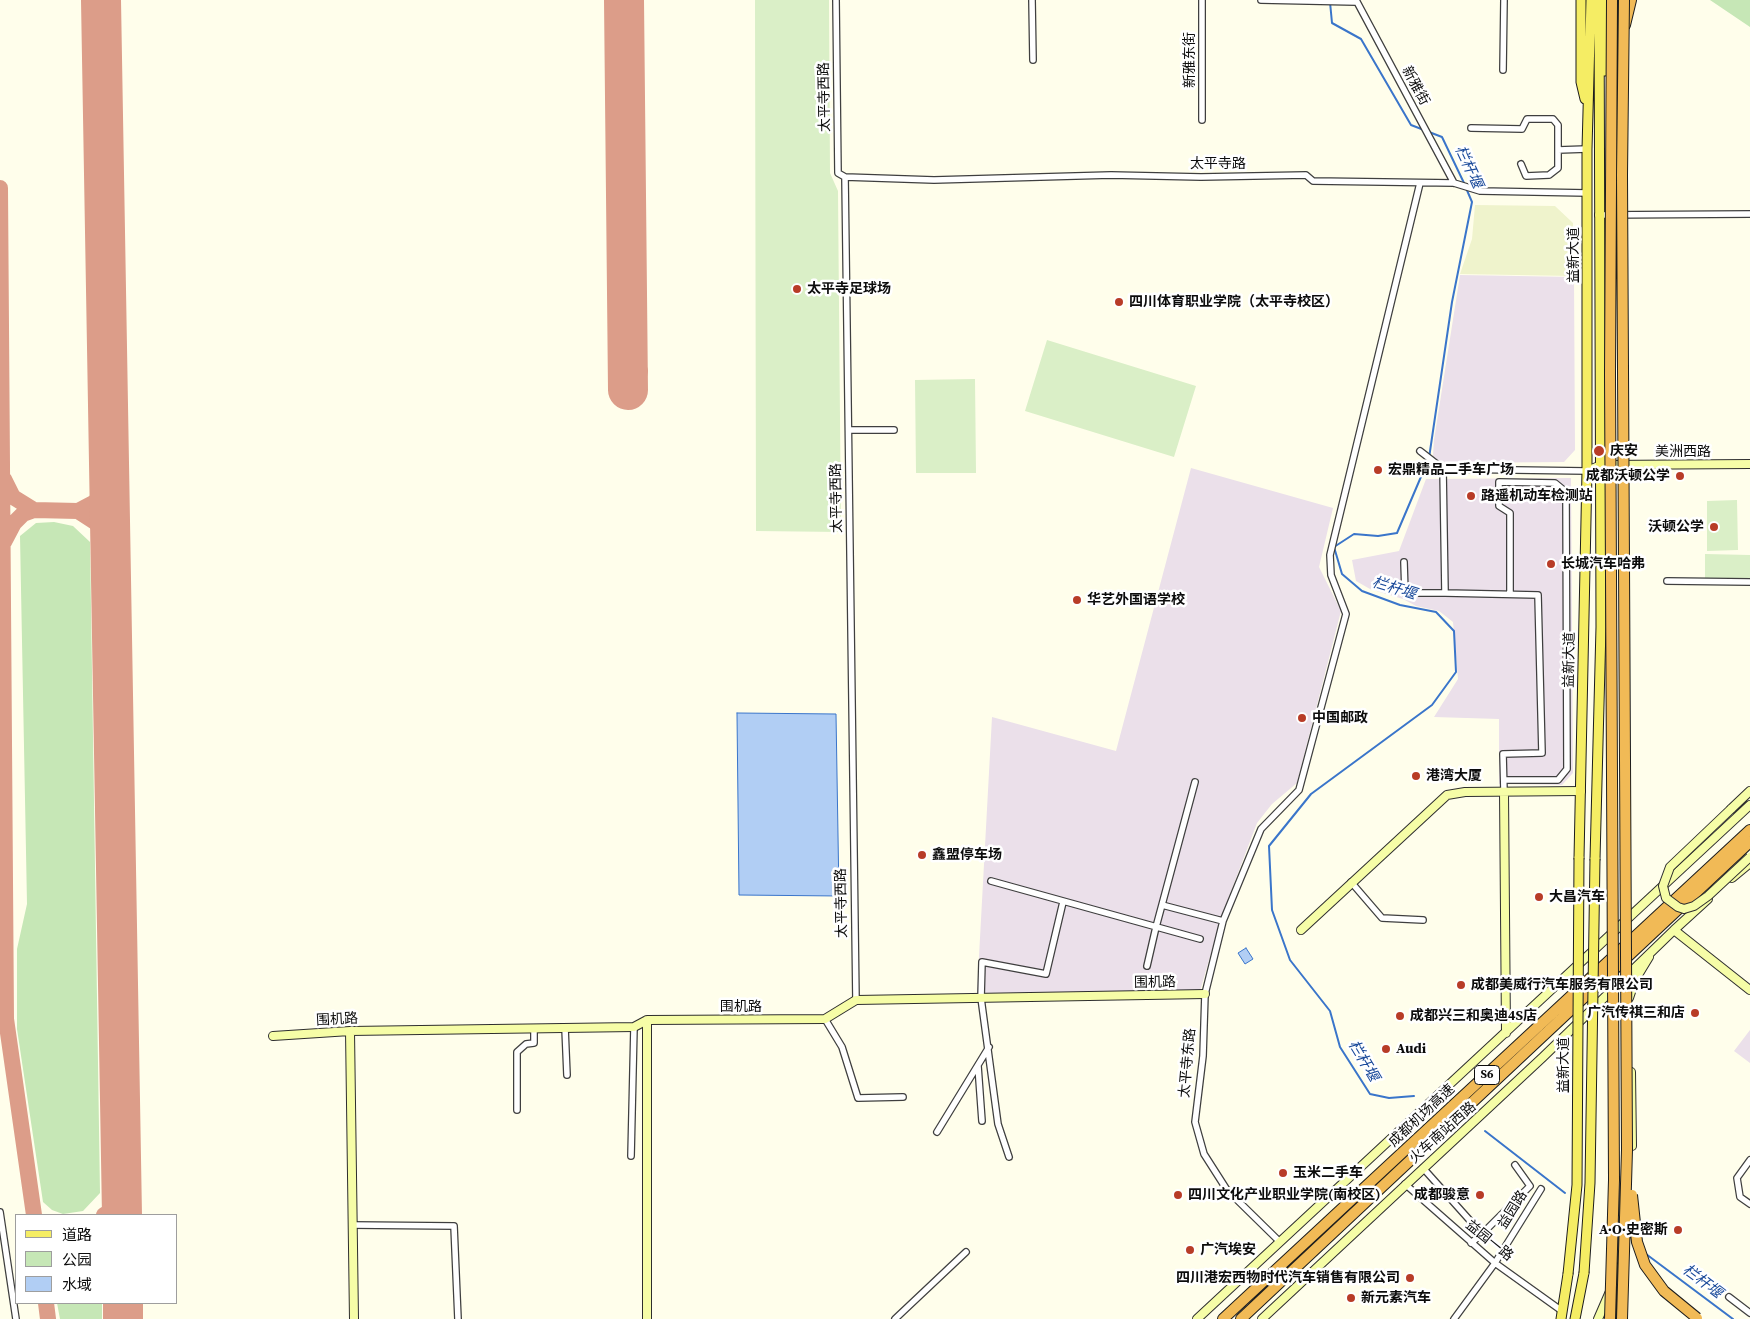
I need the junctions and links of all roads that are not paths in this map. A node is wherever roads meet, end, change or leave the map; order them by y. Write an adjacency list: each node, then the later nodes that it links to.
1 (836, 0): 25 (street, 太平寺西路)
2 (1032, 0): 17 (street)
3 (1202, 0): 20 (street, 新雅东街)
4 (1261, 0): 13 (street)
5 (1504, 0): 18 (street)
6 (1581, 0): 19 (main road)
7 (1591, 0): 15 (main road, 益新大道)
8 (1599, 0): 15 (main road, 益新大道)
9 (1606, 0): 19 (main road)
10 (1612, 0): 115 (highway, bridge)
11 (1624, 0): 16 (highway, bridge)
12 (1630, 0): 16 (highway, bridge)
13 (1326, 1): 14 (street)
14 (1356, 1): 27 (street, 新雅街)
15 (1595, 11): 19 (main road, 益新大道)
16 (1625, 26): 84 (highway, bridge)
17 (1033, 60)
18 (1503, 70)
19 (1593, 111): 22 (main road, 益新大道); 30 (main road, 益新大道)
20 (1202, 120)
21 (1471, 128): 23 (street)
22 (1587, 149): 23 (street); 28 (main road, 益新大道)
23 (1558, 150): 24 (street)
24 (1521, 164)
25 (846, 177): 26 (street, 太平寺路); 31 (street, 太平寺西路)
26 (1420, 183): 27 (street, 太平寺路); 58 (street, 太平寺东路)
27 (1454, 183): 28 (street, 太平寺路)
28 (1588, 193): 37 (main road, 益新大道)
29 (1750, 214): 30 (street)
30 (1598, 215): 35 (main road, 益新大道)
31 (849, 430): 32 (street); 68 (street, 太平寺西路)
32 (894, 430)
33 (1420, 451): 36 (street)
34 (1750, 464): 35 (street, 美洲西路)
35 (1601, 465): 37 (street, 美洲西路); 113 (main road, 益新大道, bridge)
36 (1443, 469): 37 (street); 41 (street)
37 (1587, 471): 45 (main road, 益新大道)
38 (1404, 562): 41 (street)
39 (1667, 582): 40 (street)
40 (1750, 582)
41 (1445, 594): 42 (street)
42 (1510, 594): 43 (street); 43 (street)
43 (1504, 780): 47 (street)
44 (1195, 782): 56 (street)
45 (1581, 791): 47 (street); 102 (main road, 益新大道, bridge)
46 (1750, 791): 51 (street, bridge)
47 (1504, 792): 54 (street); 75 (street)
48 (1750, 805): 75 (street)
49 (1750, 830): 109 (highway, 成都机场高速 / S6)
50 (1750, 842): 110 (highway, 成都机场高速 / S6)
51 (1750, 857)
52 (1750, 863): 61 (street, 火车南站西路 / S6)
53 (991, 881): 55 (street)
54 (1350, 882): 57 (street); 60 (street)
55 (1063, 902): 59 (street); 67 (street)
56 (1162, 905): 58 (street); 59 (street)
57 (1423, 920)
58 (1223, 921): 66 (street, 太平寺东路)
59 (1156, 927): 62 (street); 64 (street)
60 (1300, 930)
61 (1674, 930): 63 (street, 火车南站西路 / S6); 65 (street)
62 (1200, 939)
63 (1655, 948): 89 (street, 火车南站西路 / S6); 114 (street)
64 (1147, 966)
65 (1750, 990)
66 (1205, 994): 67 (street, 围机路); 96 (street, 太平寺东路)
67 (981, 998): 68 (street, 围机路); 77 (street)
68 (856, 1000): 70 (street)
69 (647, 1020): 70 (street, 围机路); 72 (street); 106 (street)
70 (825, 1020): 80 (street)
71 (565, 1028): 72 (street, 围机路); 73 (street, 围机路); 79 (street)
72 (634, 1028): 85 (street)
73 (534, 1029): 74 (street, 围机路); 81 (street)
74 (350, 1031): 76 (street, 围机路); 94 (street)
75 (1506, 1033): 96 (street)
76 (273, 1036)
77 (989, 1047): 78 (street); 86 (street)
78 (978, 1066): 82 (street); 83 (street)
79 (567, 1075)
80 (904, 1097)
81 (517, 1110)
82 (982, 1121)
83 (937, 1132)
84 (1627, 1150): 116 (highway, bridge); 117 (highway, bridge)
85 (631, 1156)
86 (1009, 1157)
87 (1750, 1160): 92 (street)
88 (1515, 1165): 95 (street)
89 (1424, 1168): 90 (street, 火车南站西路 / S6); 95 (street)
90 (1405, 1184): 97 (street, 益园一路); 111 (street, 火车南站西路 / S6)
91 (1541, 1189): 99 (street, 益园路)
92 (1750, 1204)
93 (0, 1212): 103 (street)
94 (352, 1225): 104 (street); 105 (street)
95 (1482, 1234): 97 (street)
96 (1280, 1242): 108 (street)
97 (1471, 1243): 99 (street, 益园一路)
98 (966, 1252): 107 (street)
99 (1495, 1263): 102 (street, 益园一路); 112 (street, 益园路)
100 (1729, 1297): 101 (street)
101 (1750, 1313)
102 (1562, 1315)
103 (16, 1319)
104 (354, 1319)
105 (458, 1319)
106 (647, 1319)
107 (896, 1319)
108 (1197, 1319)
109 (1223, 1319)
110 (1241, 1319)
111 (1262, 1319)
112 (1454, 1319)
113 (1575, 1319)
114 (1598, 1319)
115 (1610, 1319)
116 (1622, 1319)
117 (1697, 1319)

